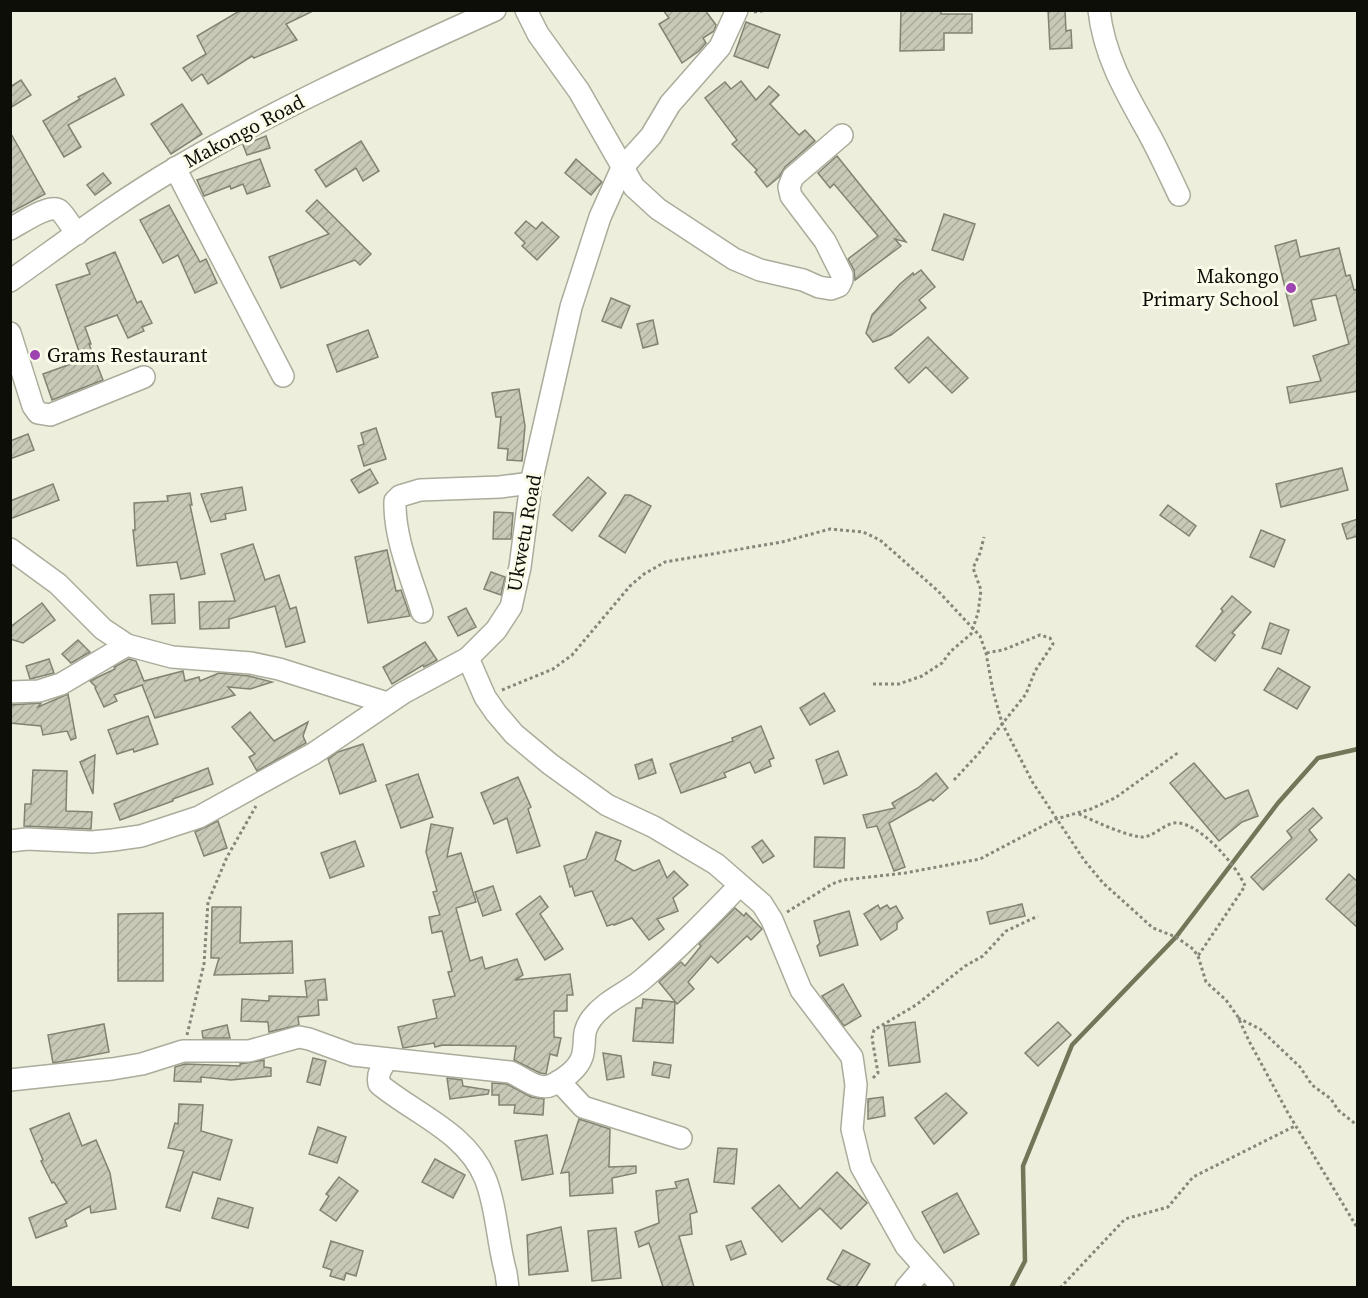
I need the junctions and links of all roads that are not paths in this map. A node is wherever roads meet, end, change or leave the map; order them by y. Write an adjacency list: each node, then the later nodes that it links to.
1 (495, 10): 6 (street, Makongo Road)
2 (526, 10): 7 (street)
3 (737, 10): 7 (street, Ukwetu Road)
4 (1099, 10): 8 (street)
5 (842, 135): 7 (street)
6 (175, 168): 10 (street, Makongo Road); 13 (street)
7 (622, 168): 15 (street, Ukwetu Road)
8 (1179, 195)
9 (10, 229): 10 (street)
10 (77, 234): 11 (street, Makongo Road)
11 (10, 281)
12 (10, 333): 14 (street)
13 (283, 376)
14 (144, 377)
15 (531, 483): 17 (street); 19 (street, Ukwetu Road)
16 (10, 549): 18 (street)
17 (422, 612)
18 (127, 645): 20 (street); 21 (street)
19 (468, 658): 21 (street, Ukwetu Road); 23 (street)
20 (10, 692)
21 (387, 703): 22 (street, Ukwetu Road)
22 (10, 841)
23 (739, 886): 26 (street); 28 (street)
24 (387, 1060): 25 (street); 26 (street); 29 (street)
25 (10, 1080)
26 (559, 1081): 27 (street)
27 (681, 1138)
28 (924, 1267): 30 (street); 31 (street)
29 (508, 1287)
30 (906, 1287)
31 (943, 1287)

